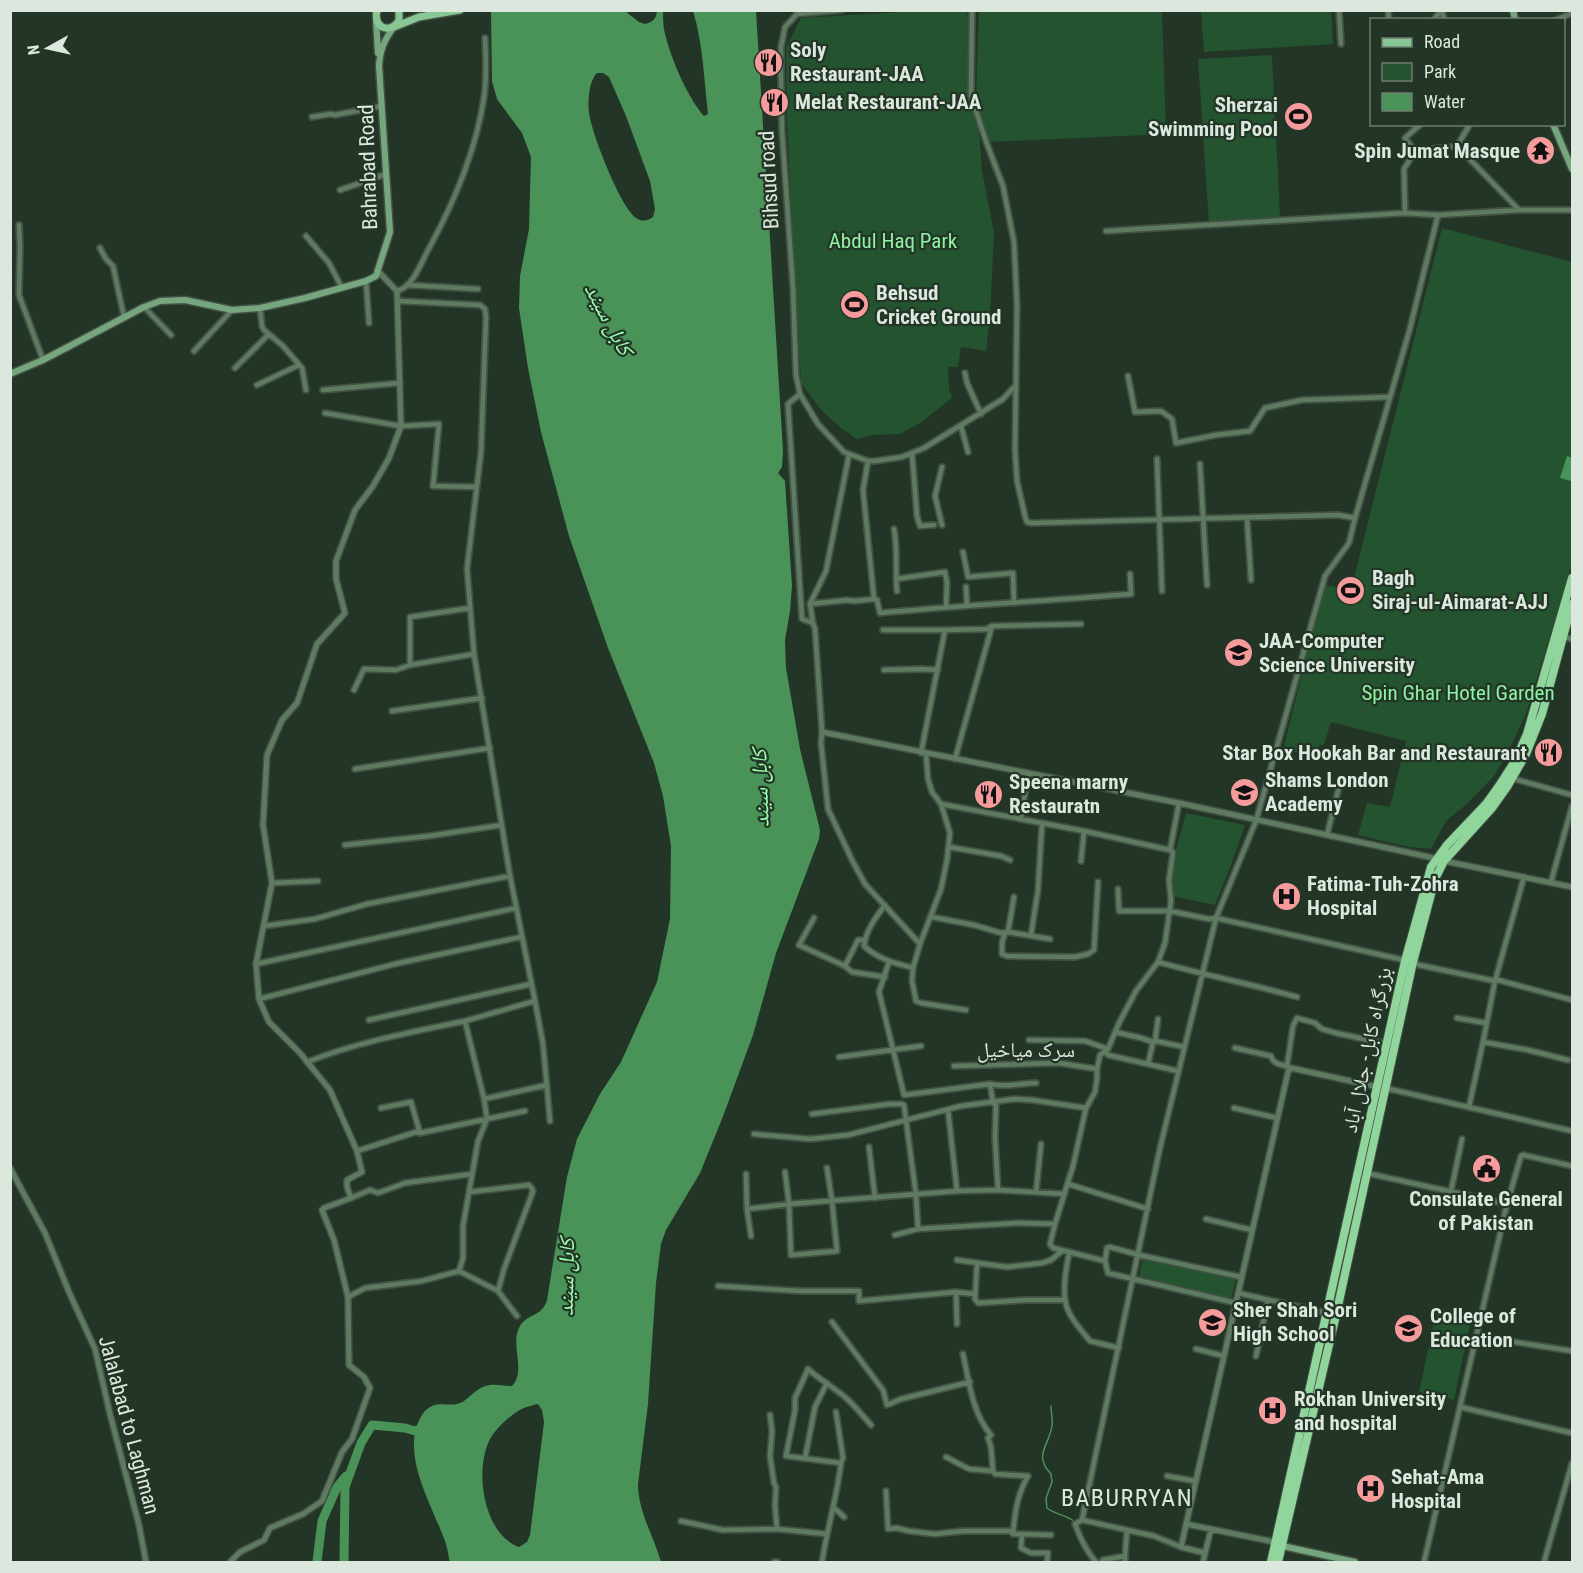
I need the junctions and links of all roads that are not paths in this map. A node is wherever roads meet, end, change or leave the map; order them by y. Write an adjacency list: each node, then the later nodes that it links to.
1 (399, 10): 7 (main road)
2 (460, 10): 7 (main road)
3 (842, 10): 55 (street, Bihsud road)
4 (972, 10): 52 (street)
5 (1339, 10): 9 (street)
6 (376, 14): 7 (main road); 10 (main road)
7 (394, 27): 10 (main road, Bahrabad Road)
8 (485, 38): 31 (street)
9 (1341, 44)
10 (379, 66): 11 (main road, Bahrabad Road)
11 (382, 106): 12 (street); 19 (main road, Bahrabad Road)
12 (312, 117)
13 (1419, 126): 17 (street)
14 (1469, 126): 16 (street)
15 (1554, 126): 18 (main road)
16 (1457, 146): 17 (street); 21 (street)
17 (1415, 151): 23 (street)
18 (1572, 169)
19 (386, 174): 20 (street); 29 (main road, Bahrabad Road)
20 (339, 190)
21 (1519, 210): 22 (street); 24 (street)
22 (1572, 210)
23 (1406, 213): 24 (street); 26 (street)
24 (1438, 215): 56 (street)
25 (19, 225): 44 (street)
26 (1106, 231)
27 (306, 236): 32 (street)
28 (100, 248): 39 (street)
29 (378, 271): 30 (main road); 34 (street)
30 (366, 281): 32 (main road); 40 (street)
31 (407, 285): 33 (street); 34 (street)
32 (342, 288): 37 (main road)
33 (478, 289)
34 (397, 291): 35 (street)
35 (398, 302): 50 (street); 68 (street)
36 (144, 307): 38 (main road); 39 (main road); 42 (street)
37 (260, 308): 38 (main road); 41 (street)
38 (232, 310): 43 (street)
39 (124, 317): 44 (main road)
40 (369, 323)
41 (269, 334): 45 (street); 46 (street)
42 (171, 335)
43 (194, 351)
44 (43, 360): 48 (main road)
45 (298, 365): 51 (street); 53 (street)
46 (235, 369)
47 (965, 373): 58 (street)
48 (10, 374)
49 (1128, 376): 56 (street)
50 (400, 383): 54 (street); 59 (street)
51 (257, 385)
52 (1016, 386): 58 (street); 72 (street)
53 (306, 390)
54 (322, 390)
55 (800, 394): 63 (street); 92 (street)
56 (1390, 397): 71 (street)
57 (325, 413): 59 (street)
58 (981, 414): 60 (street)
59 (402, 426): 68 (street); 135 (street)
60 (961, 426): 61 (street); 62 (street)
61 (968, 452)
62 (912, 453): 65 (street); 73 (street)
63 (849, 455): 65 (street); 87 (street)
64 (1157, 459): 72 (street)
65 (868, 461): 85 (street)
66 (1200, 464): 69 (street)
67 (942, 467): 74 (street)
68 (477, 487): 91 (street)
69 (1203, 518): 70 (street); 72 (street); 81 (street)
70 (1247, 518): 71 (street); 80 (street)
71 (1355, 518): 119 (street)
72 (1159, 520): 84 (street)
73 (934, 525)
74 (942, 525)
75 (894, 529): 79 (street)
76 (963, 552): 86 (street)
77 (1130, 574): 86 (street)
78 (1572, 578): 97 (highway, بزرگراه کابل- جلال آباد)
79 (896, 579): 83 (street); 89 (street)
80 (1251, 580)
81 (1207, 585)
82 (966, 587): 90 (street)
83 (897, 591)
84 (1162, 591)
85 (874, 599): 87 (street); 89 (street)
86 (1014, 603): 90 (street)
87 (810, 604): 92 (street)
88 (1572, 604): 97 (highway, بزرگراه کابل- جلال آباد)
89 (946, 606): 90 (street)
90 (967, 606)
91 (470, 608): 99 (street); 100 (street)
92 (813, 622): 106 (street)
93 (1081, 624): 94 (street)
94 (992, 626): 96 (street); 109 (street)
95 (883, 630): 96 (street)
96 (945, 630): 102 (street)
97 (1560, 635): 98 (street); 128 (highway, بزرگراه کابل- جلال آباد)
98 (1572, 639)
99 (474, 654): 100 (street); 104 (street)
100 (410, 665): 103 (street)
101 (884, 670): 102 (street)
102 (938, 670): 108 (street)
103 (354, 690)
104 (482, 698): 105 (street); 107 (street)
105 (392, 711)
106 (822, 732): 108 (street); 139 (street)
107 (490, 748): 110 (street); 121 (street)
108 (923, 753): 109 (street); 116 (street)
109 (956, 759): 111 (street)
110 (355, 769)
111 (1028, 775): 115 (street); 118 (street)
112 (1518, 780): 114 (street)
113 (1340, 783): 123 (street)
114 (1572, 795)
115 (1179, 803): 119 (street); 126 (street)
116 (941, 804): 118 (street); 125 (street)
117 (1572, 806): 134 (street)
118 (1021, 819): 120 (street)
119 (1256, 821): 123 (street); 144 (street)
120 (1042, 824): 122 (street); 147 (street)
121 (502, 825): 124 (street); 130 (street)
122 (1084, 831): 126 (street); 129 (street)
123 (1327, 835): 128 (street)
124 (345, 845)
125 (949, 847): 127 (street); 142 (street)
126 (1170, 850): 141 (street)
127 (1010, 860)
128 (1440, 860): 131 (street); 154 (highway, بزرگراه کابل- جلال آباد)
129 (1081, 861)
130 (510, 876): 140 (street); 145 (street)
131 (1524, 877): 134 (street); 160 (street)
132 (318, 881): 135 (street)
133 (1098, 882): 146 (street)
134 (1551, 882): 136 (street)
135 (272, 883): 145 (street)
136 (1572, 887)
137 (1118, 889): 141 (street)
138 (1014, 897): 146 (street)
139 (885, 905): 150 (street); 151 (street)
140 (516, 908): 148 (street); 155 (street)
141 (1170, 911): 144 (street); 153 (street)
142 (932, 917): 146 (street); 151 (street)
143 (814, 918): 156 (street)
144 (1216, 918): 154 (street); 158 (street)
145 (264, 926): 155 (street)
146 (1007, 932): 147 (street)
147 (1031, 935): 149 (street)
148 (521, 937): 161 (street); 163 (street)
149 (1050, 939)
150 (865, 940): 152 (street); 156 (street)
151 (920, 944): 157 (street)
152 (889, 962): 157 (street); 159 (street)
153 (1158, 962): 158 (street); 172 (street)
154 (1409, 962): 160 (street); 176 (highway, بزرگراه کابل- جلال آباد); 193 (highway, بزرگراه کابل- جلال آباد)
155 (256, 964): 163 (street)
156 (845, 966): 159 (street)
157 (913, 968): 166 (street)
158 (1202, 974): 162 (street); 178 (street)
159 (885, 977): 180 (street)
160 (1495, 981): 164 (street); 171 (street)
161 (531, 984): 165 (street); 169 (street)
162 (1297, 997)
163 (259, 999): 184 (street)
164 (1572, 1000)
165 (535, 1001): 170 (street); 191 (street)
166 (966, 1010)
167 (1457, 1018): 171 (street)
168 (1158, 1019): 174 (street)
169 (369, 1020)
170 (465, 1021): 184 (street); 194 (street)
171 (1486, 1023): 175 (street)
172 (1115, 1032): 174 (street); 181 (street)
173 (1029, 1040): 181 (street)
174 (1154, 1042): 178 (street); 185 (street)
175 (1483, 1042): 183 (street); 196 (street)
176 (1387, 1044): 187 (street); 193 (highway, بزرگراه کابل- جلال آباد)
177 (921, 1046): 180 (street)
178 (1184, 1047): 189 (street)
179 (1235, 1048): 187 (street)
180 (892, 1049): 182 (street); 192 (street)
181 (1107, 1051): 185 (street); 188 (street)
182 (839, 1057)
183 (1568, 1060)
184 (307, 1062): 213 (street)
185 (1148, 1064): 189 (street)
186 (954, 1066): 188 (street, سرک میاخیل)
187 (1289, 1067): 193 (street); 203 (street)
188 (1097, 1069): 198 (street)
189 (1178, 1071): 222 (street)
190 (1036, 1083): 192 (street)
191 (547, 1084): 194 (street); 205 (street)
192 (990, 1084): 195 (street)
193 (1381, 1087): 196 (street); 218 (highway, بزرگراه کابل- جلال آباد); 262 (highway, بزرگراه کابل- جلال آباد)
194 (484, 1099): 204 (street)
195 (995, 1103): 198 (street); 200 (street); 224 (street)
196 (1469, 1107): 207 (street)
197 (381, 1108): 208 (street)
198 (1086, 1108): 223 (street)
199 (1234, 1108): 203 (street)
200 (948, 1110): 206 (street); 225 (street)
201 (525, 1111): 204 (street)
202 (812, 1114): 206 (street)
203 (1277, 1118): 241 (street)
204 (487, 1119): 208 (street); 219 (street)
205 (550, 1121)
206 (906, 1121): 209 (street); 230 (street)
207 (1572, 1131)
208 (420, 1133): 213 (street)
209 (754, 1134)
210 (1462, 1139): 226 (street)
211 (1041, 1144): 228 (street)
212 (869, 1147): 232 (street)
213 (357, 1151): 231 (street)
214 (1572, 1166): 235 (street)
215 (10, 1168): 306 (street, Jalalabad to Laghman)
216 (827, 1168): 233 (street)
217 (785, 1172): 234 (street)
218 (1366, 1173): 226 (street); 262 (highway, بزرگراه کابل- جلال آباد)
219 (472, 1174): 227 (street); 231 (street)
220 (746, 1174): 236 (street)
221 (1146, 1180): 222 (street)
222 (1154, 1181): 237 (street)
223 (1068, 1184): 229 (street); 237 (street)
224 (998, 1190): 225 (street); 228 (street)
225 (957, 1191): 230 (street)
226 (1450, 1191): 235 (street)
227 (469, 1192): 250 (street); 254 (street)
228 (1036, 1192): 229 (street)
229 (1064, 1194): 239 (street)
230 (916, 1195): 232 (street); 240 (street)
231 (351, 1198): 258 (street)
232 (875, 1198): 233 (street)
233 (832, 1201): 234 (street); 234 (street)
234 (789, 1204): 236 (street)
235 (1507, 1204): 266 (street)
236 (747, 1209): 243 (street)
237 (1148, 1209): 246 (street)
238 (1206, 1220): 241 (street)
239 (1055, 1224): 240 (street); 244 (street)
240 (918, 1229): 242 (street)
241 (1252, 1230): 251 (street)
242 (895, 1235)
243 (751, 1236)
244 (1062, 1251): 245 (street); 249 (street)
245 (1069, 1253): 248 (street); 259 (street)
246 (1138, 1255): 248 (street); 251 (street); 252 (street)
247 (957, 1260): 249 (street)
248 (1105, 1261): 252 (street)
249 (977, 1263): 257 (street)
250 (459, 1271): 254 (street); 258 (street)
251 (1241, 1277): 256 (street)
252 (1133, 1280): 261 (street); 267 (street)
253 (718, 1286): 255 (street)
254 (498, 1292): 263 (street)
255 (956, 1292): 257 (street); 265 (street)
256 (1238, 1293): 260 (street); 261 (street)
257 (975, 1294): 259 (street)
258 (348, 1297): 307 (street)
259 (1065, 1300): 267 (street)
260 (1268, 1300): 262 (street); 272 (street)
261 (1236, 1303): 271 (street)
262 (1332, 1314): 300 (highway, بزرگراه کابل- جلال آباد)
263 (517, 1316)
264 (832, 1322): 273 (street)
265 (957, 1324)
266 (1477, 1336): 269 (street); 275 (street)
267 (1119, 1348): 291 (street)
268 (1196, 1350): 271 (street)
269 (1572, 1351)
270 (963, 1354): 273 (street)
271 (1224, 1356): 286 (street)
272 (1256, 1356)
273 (970, 1382): 284 (street)
274 (827, 1383): 278 (street); 281 (street); 281 (street)
275 (1460, 1407): 279 (street); 316 (street)
276 (836, 1412): 283 (street)
277 (770, 1415): 293 (street)
278 (872, 1425)
279 (1572, 1433)
280 (946, 1456): 284 (street)
281 (805, 1458): 283 (street)
282 (1572, 1463): 317 (street)
283 (841, 1464): 288 (street)
284 (993, 1472): 297 (street)
285 (1167, 1476): 286 (street)
286 (1195, 1481): 292 (street)
287 (886, 1491): 297 (street)
288 (833, 1507): 289 (street); 296 (street)
289 (844, 1517)
290 (681, 1521): 293 (street)
291 (1078, 1522): 295 (street); 310 (street)
292 (1186, 1524): 294 (street); 301 (street)
293 (777, 1529): 296 (street)
294 (1210, 1529): 300 (street); 302 (street)
295 (1127, 1530): 301 (street); 303 (street)
296 (827, 1534): 308 (street)
297 (1013, 1534): 298 (street)
298 (1022, 1534): 299 (street); 309 (street)
299 (1050, 1535)
300 (1279, 1545): 304 (main road); 313 (highway, بزرگراه کابل- جلال آباد); 314 (highway, بزرگراه کابل- جلال آباد)
301 (1180, 1547): 302 (street)
302 (1205, 1553): 312 (street)
303 (1125, 1556): 305 (street); 311 (street)
304 (1339, 1560): 315 (main road)
305 (1103, 1561)
306 (146, 1563)
307 (230, 1563)
308 (822, 1563)
309 (1047, 1563)
310 (1096, 1563)
311 (1125, 1563)
312 (1203, 1563)
313 (1271, 1563)
314 (1278, 1563)
315 (1355, 1563)
316 (1424, 1563)
317 (1544, 1563)

